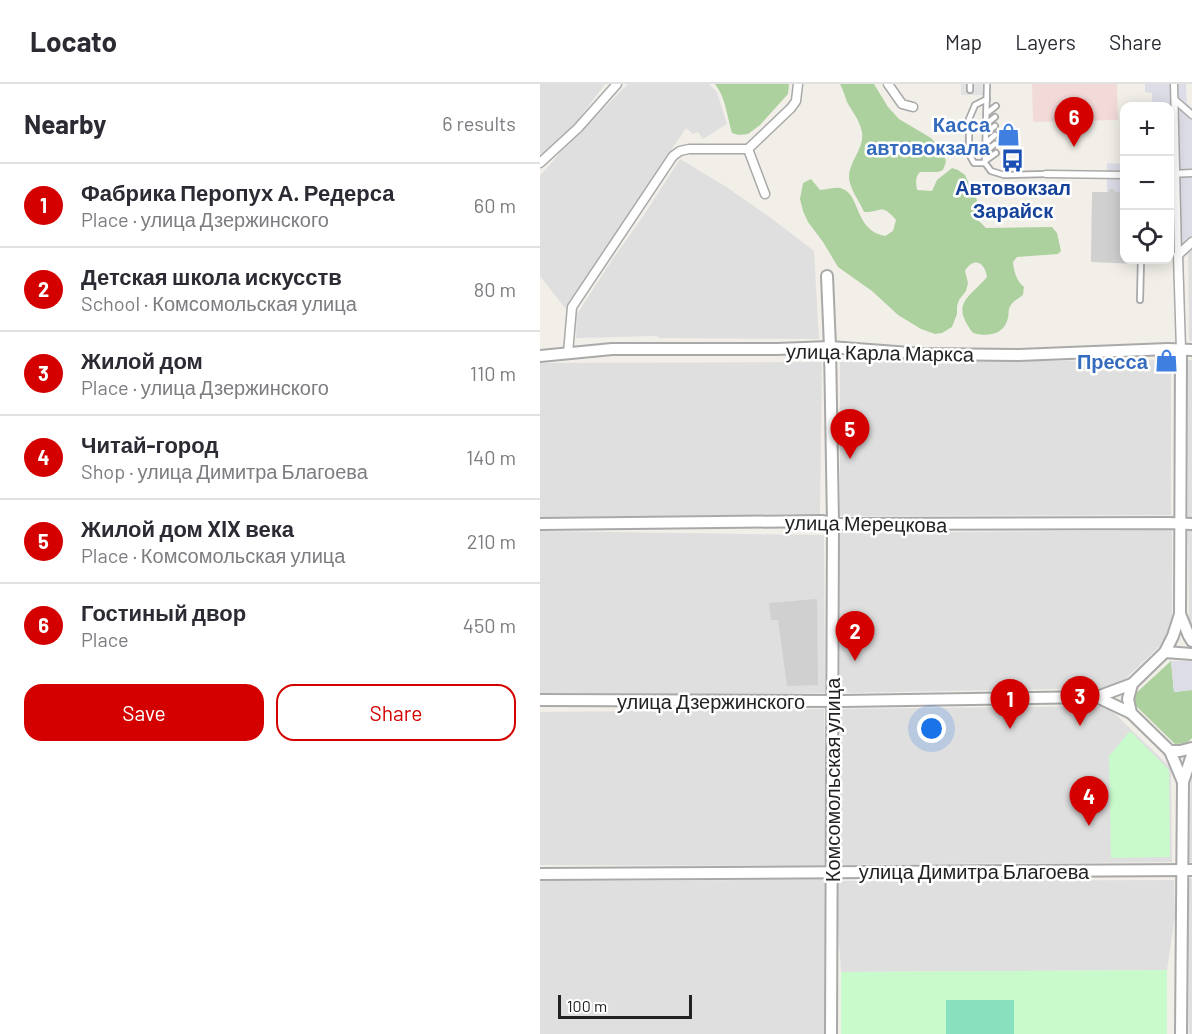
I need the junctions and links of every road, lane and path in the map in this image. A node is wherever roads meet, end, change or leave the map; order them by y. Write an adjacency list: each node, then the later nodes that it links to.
1 (617, 84): 24 (street)
2 (798, 84): 19 (street)
3 (888, 84): 9 (street)
4 (987, 84): 6 (lane)
5 (1174, 84): 7 (street)
6 (987, 99): 10 (lane); 23 (lane)
7 (1175, 100): 11 (street); 22 (street)
8 (996, 106): 10 (lane)
9 (913, 107)
10 (987, 113): 13 (lane)
11 (1192, 115)
12 (995, 117): 13 (lane)
13 (986, 124): 15 (lane)
14 (995, 126): 15 (lane)
15 (986, 133): 17 (lane)
16 (995, 135): 17 (lane)
17 (986, 143): 20 (lane)
18 (995, 144): 20 (lane)
19 (748, 149): 29 (street); 37 (street)
20 (985, 152): 23 (lane)
21 (996, 153): 23 (lane)
22 (1173, 156)
23 (985, 162): 26 (lane)
24 (540, 163)
25 (1192, 173): 27 (street)
26 (1046, 174): 28 (street)
27 (1174, 174)
28 (1120, 175)
29 (765, 194)
30 (1192, 242): 31 (street)
31 (1174, 255): 36 (street)
32 (1141, 264): 34 (lane)
33 (826, 276): 35 (street, Комсомольская улица)
34 (1140, 300)
35 (830, 347): 36 (street, улица Карла Маркса); 37 (street, улица Карла Маркса); 39 (street, Комсомольская улица)
36 (1186, 350): 41 (street)
37 (568, 353): 38 (street, улица Карла Маркса)
38 (540, 356)
39 (833, 523): 40 (street, улица Мерецкова); 41 (street, улица Мерецкова); 50 (street, Комсомольская улица)
40 (540, 524)
41 (1180, 524): 42 (street, улица Мерецкова); 43 (street)
42 (1192, 524)
43 (1180, 614): 44 (street); 45 (street)
44 (1192, 641)
45 (1166, 652): 46 (street); 47 (street)
46 (1192, 654)
47 (1132, 684): 48 (street, улица Дзержинского); 51 (street)
48 (1097, 697): 50 (street, улица Дзержинского); 51 (street, улица Дзержинского)
49 (540, 700): 50 (street, улица Дзержинского)
50 (832, 701): 57 (street, Комсомольская улица)
51 (1131, 713): 53 (street, улица Дзержинского)
52 (1192, 748): 53 (street)
53 (1170, 751): 55 (street)
54 (1192, 755): 55 (street)
55 (1183, 782): 56 (street)
56 (1187, 870): 57 (street, улица Димитра Благоева); 60 (street)
57 (831, 872): 58 (street, улица Димитра Благоева); 59 (street, Комсомольская улица)
58 (540, 874)
59 (831, 1034)
60 (1181, 1034)

